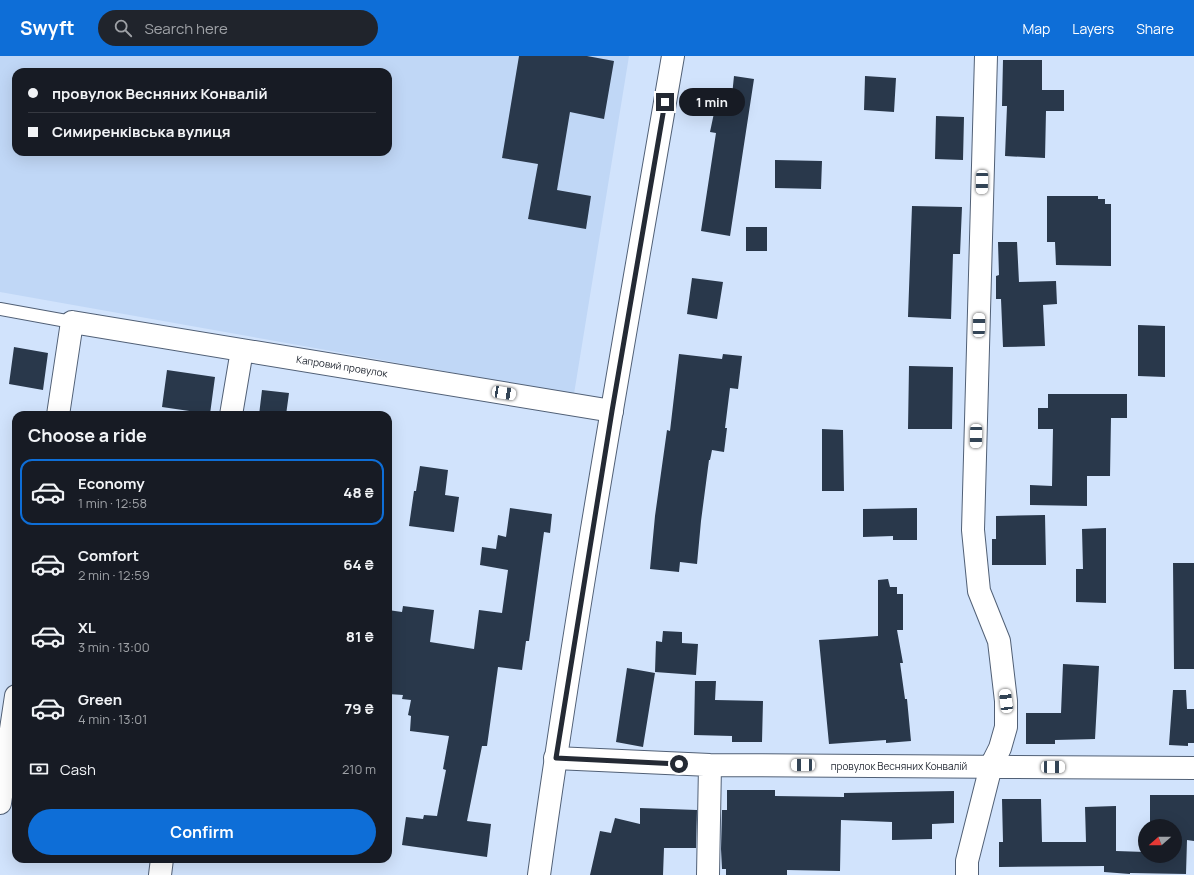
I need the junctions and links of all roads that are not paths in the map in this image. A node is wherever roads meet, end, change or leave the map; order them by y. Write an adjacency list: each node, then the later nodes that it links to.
1 (673, 56): 8 (street)
2 (986, 56): 12 (street)
3 (0, 309): 4 (lane)
4 (72, 322): 5 (street, Капровий провулок); 6 (street)
5 (242, 350): 7 (street); 8 (street, Капровий провулок)
6 (59, 411)
7 (232, 411)
8 (612, 411): 10 (street)
9 (12, 723): 14 (street)
10 (556, 758): 11 (street, провулок Весняних Конвалій); 17 (street)
11 (710, 765): 12 (street, провулок Весняних Конвалій); 18 (street)
12 (991, 766): 13 (street, провулок Весняних Конвалій); 19 (street)
13 (1194, 768)
14 (0, 803)
15 (162, 863): 16 (street)
16 (160, 875)
17 (539, 875)
18 (708, 875)
19 (967, 875)

